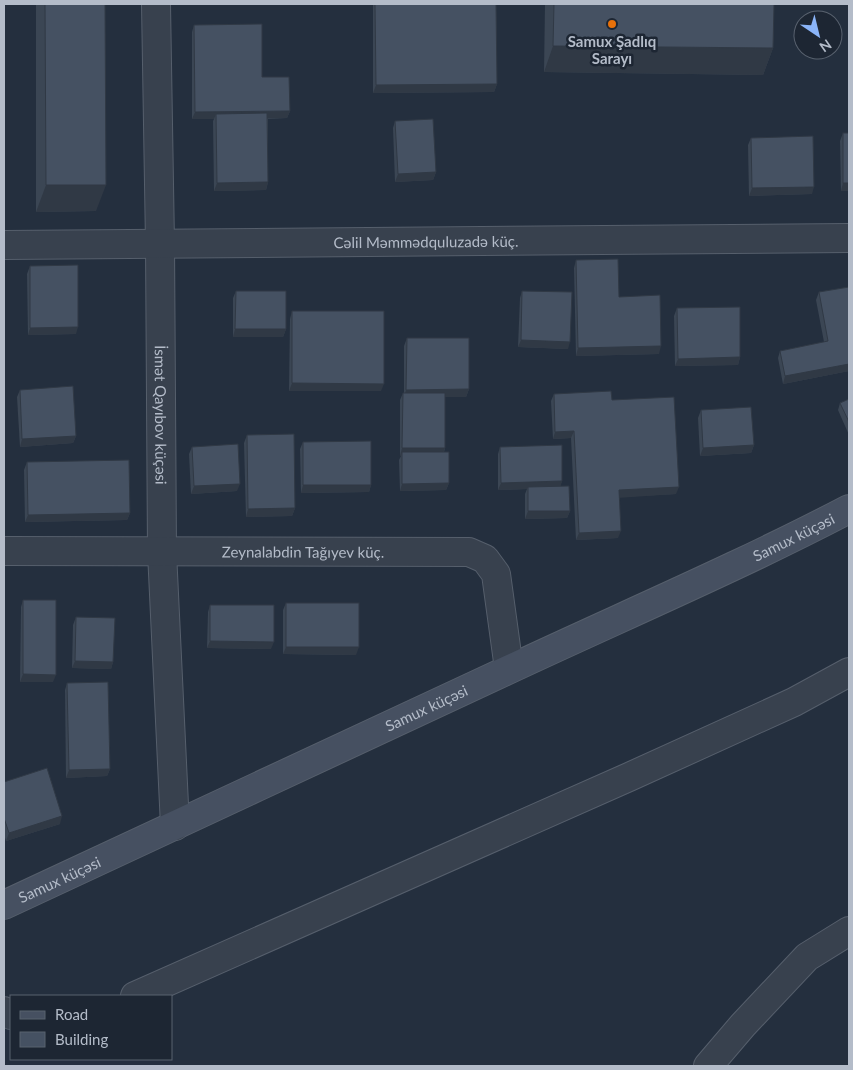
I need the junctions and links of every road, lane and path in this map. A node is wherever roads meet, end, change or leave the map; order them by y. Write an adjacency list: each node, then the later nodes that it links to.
1 (156, 4): 3 (street, İsmət Qayıbov küçəsi)
2 (849, 238): 3 (street, Cəlil Məmmədquluzadə küç.)
3 (160, 244): 4 (street, Cəlil Məmmədquluzadə küç.); 7 (street, İsmət Qayıbov küçəsi)
4 (4, 245)
5 (849, 509): 8 (main road, Samux küçəsi)
6 (4, 551): 7 (street, Zeynalabdin Tağıyev küç.)
7 (162, 552): 8 (street, Zeynalabdin Tağıyev küç.); 10 (street, İsmət Qayıbov küçəsi)
8 (509, 669): 10 (main road, Samux küçəsi)
9 (849, 672): 13 (street)
10 (175, 826): 11 (main road, Samux küçəsi)
11 (4, 905)
12 (849, 930): 14 (street)
13 (137, 995)
14 (708, 1066)

